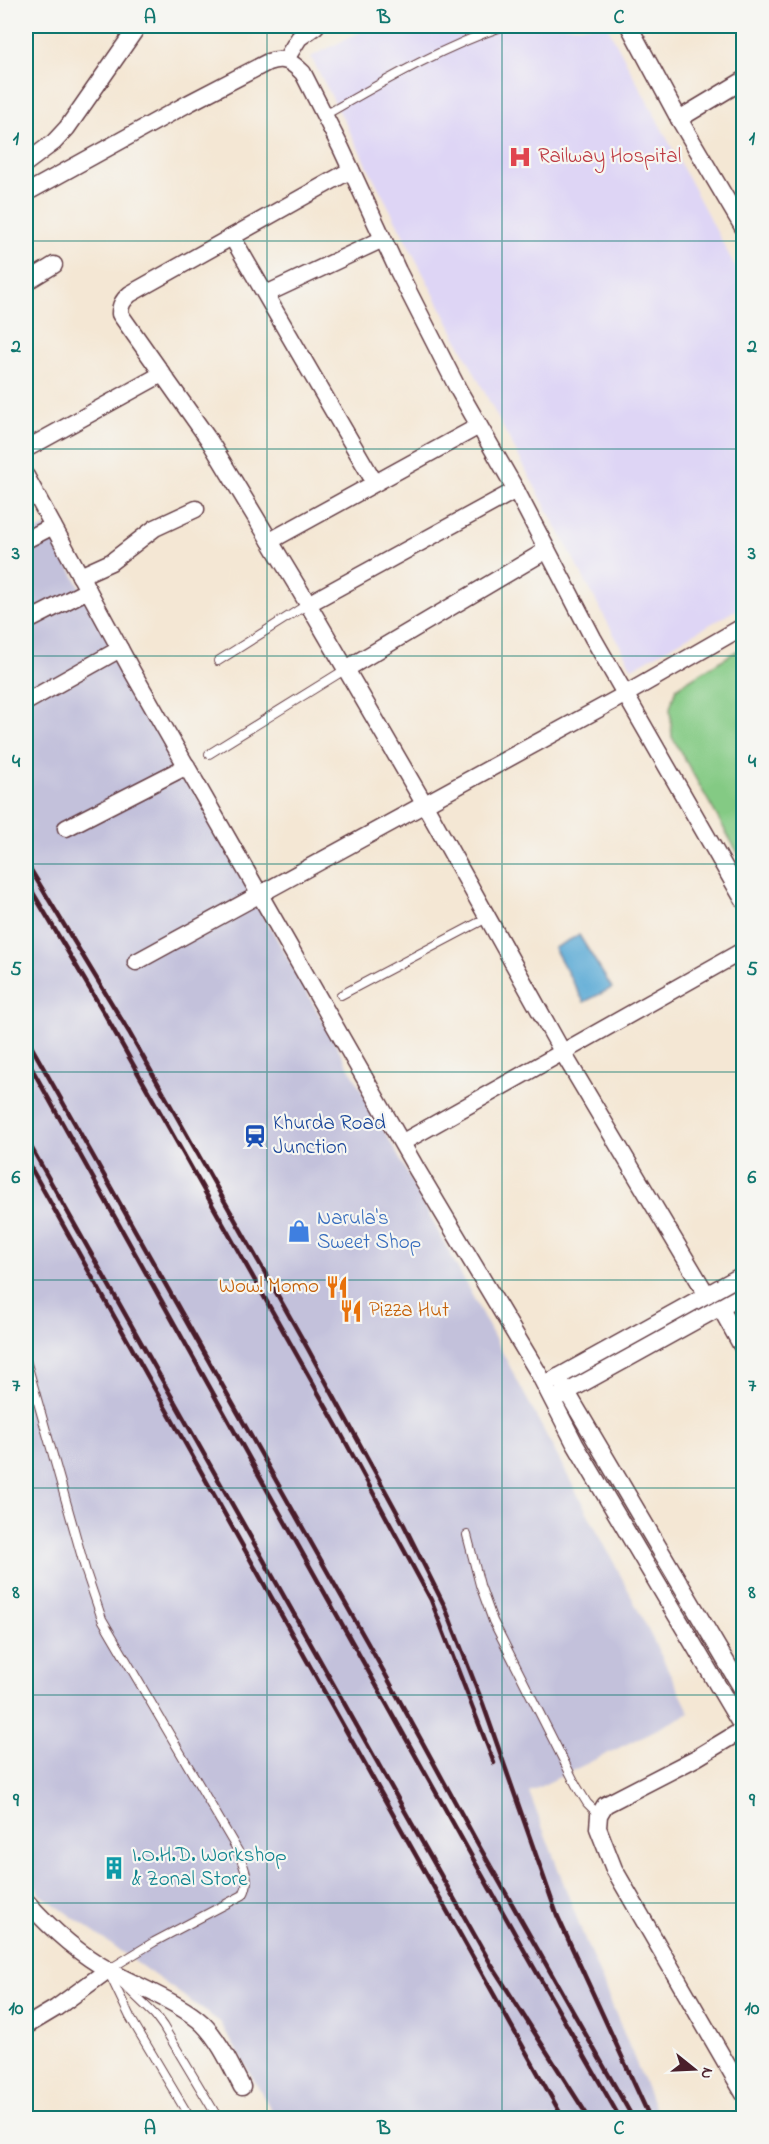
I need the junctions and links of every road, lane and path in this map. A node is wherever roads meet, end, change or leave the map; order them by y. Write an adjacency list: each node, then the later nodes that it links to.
1 (138, 26): 9 (street)
2 (316, 26): 5 (street)
3 (504, 26): 7 (lane)
4 (629, 26): 8 (street)
5 (286, 60): 7 (street); 11 (street)
6 (744, 80): 8 (street)
7 (324, 115): 10 (street)
8 (679, 119): 12 (street)
9 (26, 163)
10 (351, 170): 13 (street); 14 (street)
11 (26, 193)
12 (744, 229)
13 (232, 237): 17 (street); 18 (street)
14 (383, 239): 17 (street); 19 (street)
15 (54, 265): 16 (street)
16 (26, 282)
17 (266, 294): 22 (street)
18 (162, 374): 20 (street); 27 (street)
19 (478, 426): 22 (street); 23 (street)
20 (26, 449)
21 (26, 476): 25 (street)
22 (375, 483): 27 (street)
23 (516, 489): 28 (street); 30 (street)
24 (196, 509): 29 (street)
25 (53, 526): 26 (street); 29 (street)
26 (26, 540)
27 (270, 541): 30 (street)
28 (547, 550): 35 (street); 36 (street)
29 (84, 583): 31 (street); 33 (street)
30 (308, 604): 34 (lane); 35 (street)
31 (26, 622)
32 (744, 626): 36 (street)
33 (120, 649): 37 (street); 39 (street)
34 (218, 661)
35 (346, 669): 38 (lane); 40 (street)
36 (626, 694): 40 (street); 43 (street)
37 (26, 702)
38 (209, 754)
39 (187, 766): 41 (street); 42 (street)
40 (425, 805): 42 (street); 44 (street)
41 (66, 828)
42 (260, 893): 46 (street); 49 (street)
43 (744, 901)
44 (488, 918): 47 (lane); 48 (street)
45 (744, 950): 48 (street)
46 (136, 962)
47 (341, 995)
48 (563, 1053): 49 (street); 52 (street)
49 (403, 1142): 56 (street)
50 (744, 1274): 52 (street)
51 (744, 1294): 53 (street)
52 (707, 1295): 56 (street)
53 (720, 1307): 54 (street); 57 (street)
54 (744, 1350)
55 (26, 1360): 63 (lane)
56 (551, 1380): 57 (street)
57 (559, 1396): 59 (street); 60 (street)
58 (467, 1535): 61 (lane)
59 (744, 1692)
60 (743, 1730): 61 (street)
61 (599, 1815): 66 (street)
62 (26, 1901): 63 (street)
63 (108, 1970): 64 (street); 65 (street); 67 (lane); 68 (lane)
64 (26, 2026)
65 (242, 2087)
66 (744, 2094)
67 (190, 2118)
68 (218, 2118)

